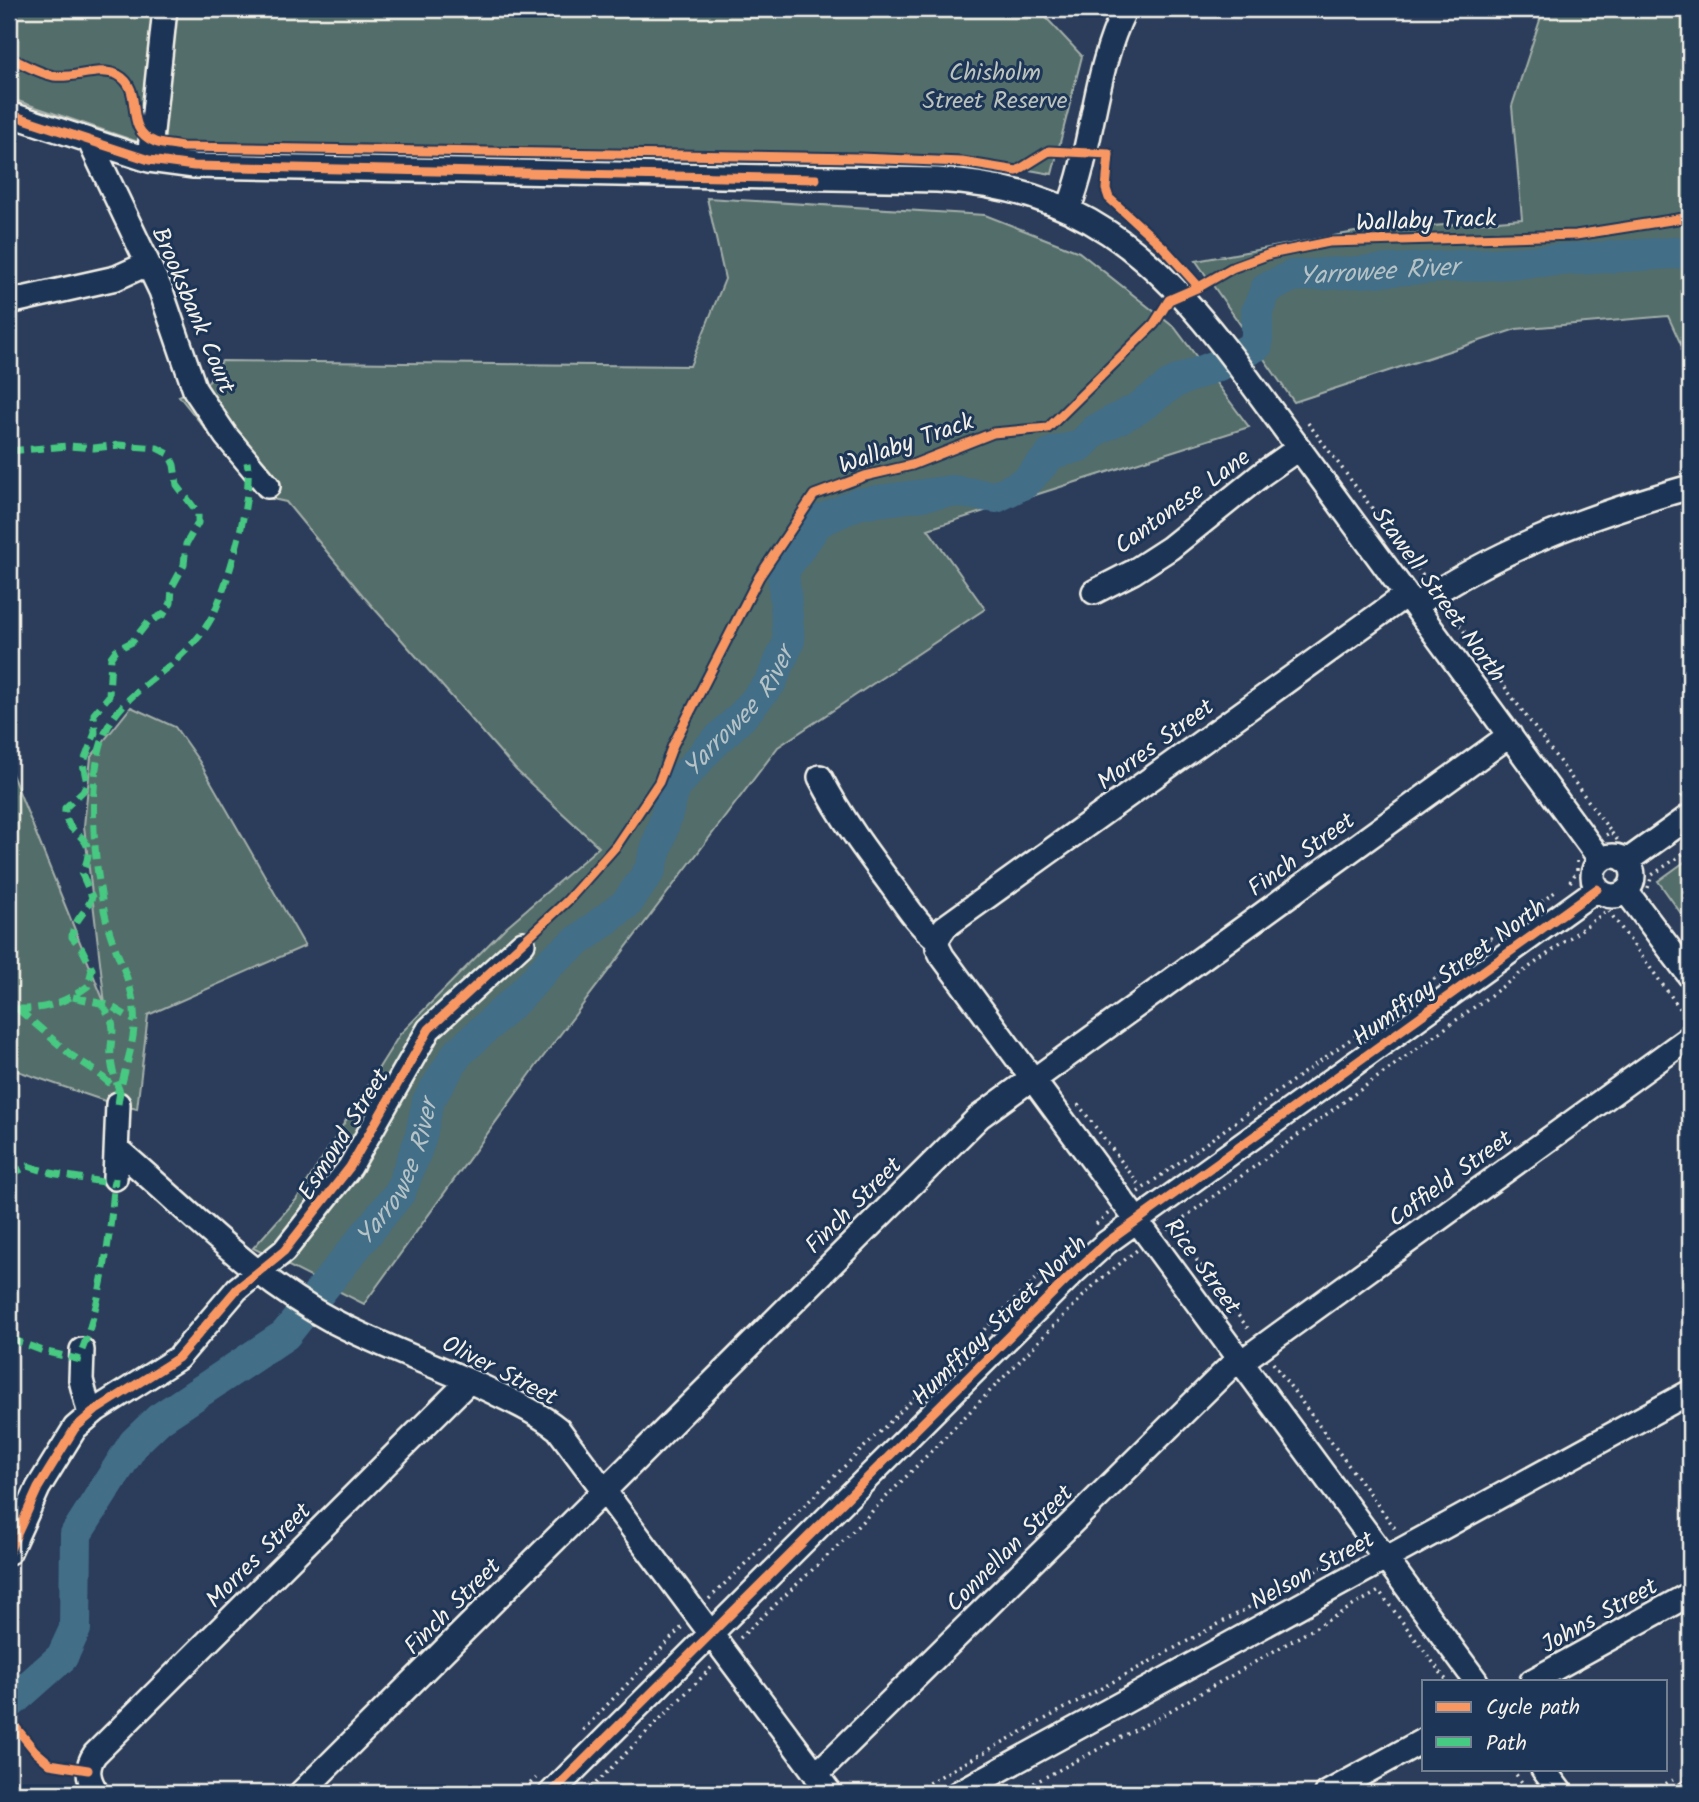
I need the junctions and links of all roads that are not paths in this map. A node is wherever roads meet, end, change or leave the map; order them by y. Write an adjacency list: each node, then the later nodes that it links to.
1 (165, 9): 5 (street)
2 (1125, 9): 6 (street)
3 (9, 114): 4 (street, Stawell Street North)
4 (90, 142): 5 (street, Stawell Street North); 7 (street, Brooksbank Court)
5 (149, 160): 6 (street, Stawell Street North)
6 (1068, 210): 9 (street, Stawell Street North)
7 (148, 264): 8 (street); 10 (street, Brooksbank Court)
8 (9, 302)
9 (1299, 449): 12 (street, Cantonese Lane); 13 (street, Stawell Street North)
10 (268, 486)
11 (1690, 487): 13 (street, Morres Street)
12 (1094, 592)
13 (1411, 600): 14 (street, Stawell Street North); 21 (street, Morres Street)
14 (1510, 735): 18 (street, Stawell Street North); 25 (street, Finch Street)
15 (820, 777): 21 (street, Rice Street)
16 (1690, 816): 17 (street)
17 (1623, 851): 18 (street); 20 (street)
18 (1596, 852): 19 (street)
19 (1597, 889): 20 (street); 29 (street, Humffray Street North)
20 (1636, 897): 23 (street)
21 (937, 939): 25 (street, Rice Street)
22 (523, 943): 30 (street, Esmond Street)
23 (1690, 976)
24 (1690, 1037): 32 (street, Coffield Street)
25 (1032, 1079): 29 (street, Rice Street); 36 (street, Finch Street)
26 (118, 1104): 27 (street)
27 (117, 1149): 28 (street); 30 (street, Oliver Street)
28 (115, 1178)
29 (1137, 1220): 32 (street, Rice Street); 40 (street, Humffray Street North)
30 (260, 1272): 33 (street, Oliver Street); 35 (street, Esmond Street)
31 (82, 1350): 35 (street)
32 (1240, 1360): 38 (street, Rice Street); 46 (street, Connellan Street)
33 (469, 1381): 36 (street, Oliver Street); 47 (street, Morres Street)
34 (1690, 1391): 38 (street, Nelson Street)
35 (90, 1415): 37 (street, Esmond Street)
36 (605, 1491): 40 (street, Oliver Street); 48 (street, Finch Street)
37 (9, 1552)
38 (1386, 1559): 41 (street, Rice Street); 49 (street, Nelson Street)
39 (1690, 1594): 42 (street, Johns Street)
40 (712, 1633): 45 (street, Humffray Street North); 46 (street, Oliver Street)
41 (1475, 1680)
42 (1534, 1680)
43 (1422, 1741): 50 (street)
44 (1543, 1770): 51 (street)
45 (544, 1784)
46 (817, 1785)
47 (97, 1793)
48 (301, 1793)
49 (958, 1793)
50 (1327, 1793)
51 (1561, 1793)

